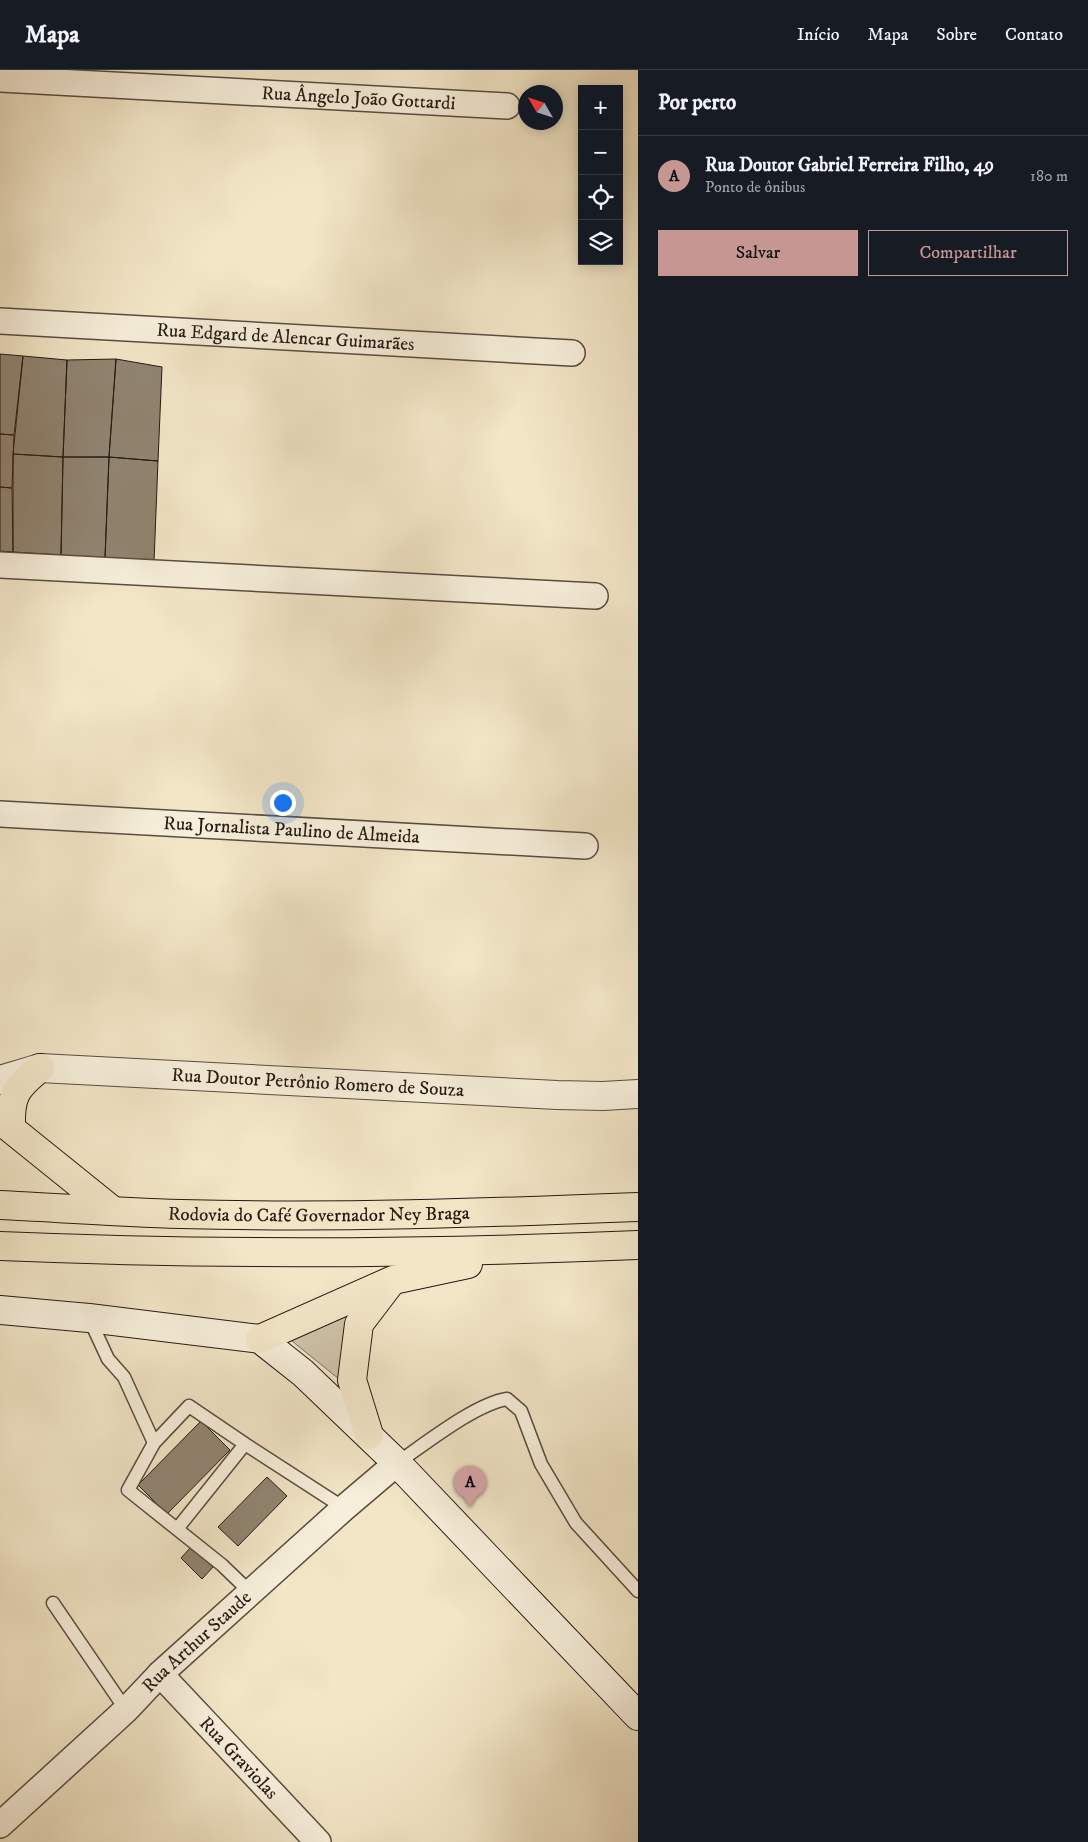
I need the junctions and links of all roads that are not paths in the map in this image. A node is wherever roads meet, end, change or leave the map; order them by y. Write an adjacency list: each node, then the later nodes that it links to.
1 (0, 79): 2 (street, Rua Ângelo João Gottardi)
2 (507, 106)
3 (0, 321): 4 (street, Rua Edgard de Alencar Guimarães)
4 (572, 353)
5 (0, 565): 6 (street)
6 (595, 596)
7 (0, 814): 8 (street, Rua Jornalista Paulino de Almeida)
8 (585, 846)
9 (40, 1068): 10 (main road, Rua Doutor Petrônio Romero de Souza); 11 (main road, Rua Doutor Petrônio Romero de Souza); 12 (highway)
10 (0, 1080)
11 (638, 1094)
12 (5, 1124): 15 (highway)
13 (0, 1205): 15 (highway, Rodovia do Café Governador Ney Braga)
14 (638, 1207): 15 (highway, Rodovia do Café Governador Ney Braga)
15 (113, 1211)
16 (638, 1245): 18 (highway, Rodovia do Café Governador Ney Braga)
17 (0, 1246): 18 (highway, Rodovia do Café Governador Ney Braga)
18 (540, 1249): 19 (highway)
19 (393, 1280): 22 (highway); 23 (highway)
20 (0, 1310): 21 (main road)
21 (89, 1318): 22 (main road); 24 (lane)
22 (260, 1339): 23 (main road)
23 (369, 1435): 26 (main road)
24 (154, 1443): 25 (lane); 28 (lane)
25 (245, 1444): 27 (lane); 28 (lane)
26 (397, 1463): 27 (street, Rua Arthur Staude); 29 (lane); 34 (main road)
27 (344, 1508): 30 (street, Rua Arthur Staude)
28 (177, 1529): 30 (lane)
29 (638, 1591)
30 (250, 1592): 32 (street, Rua Arthur Staude)
31 (53, 1604): 33 (lane)
32 (160, 1674): 33 (street, Rua Arthur Staude); 36 (street, Rua Graviolas)
33 (126, 1710): 35 (street, Rua Arthur Staude)
34 (638, 1716)
35 (0, 1825)
36 (318, 1842)

